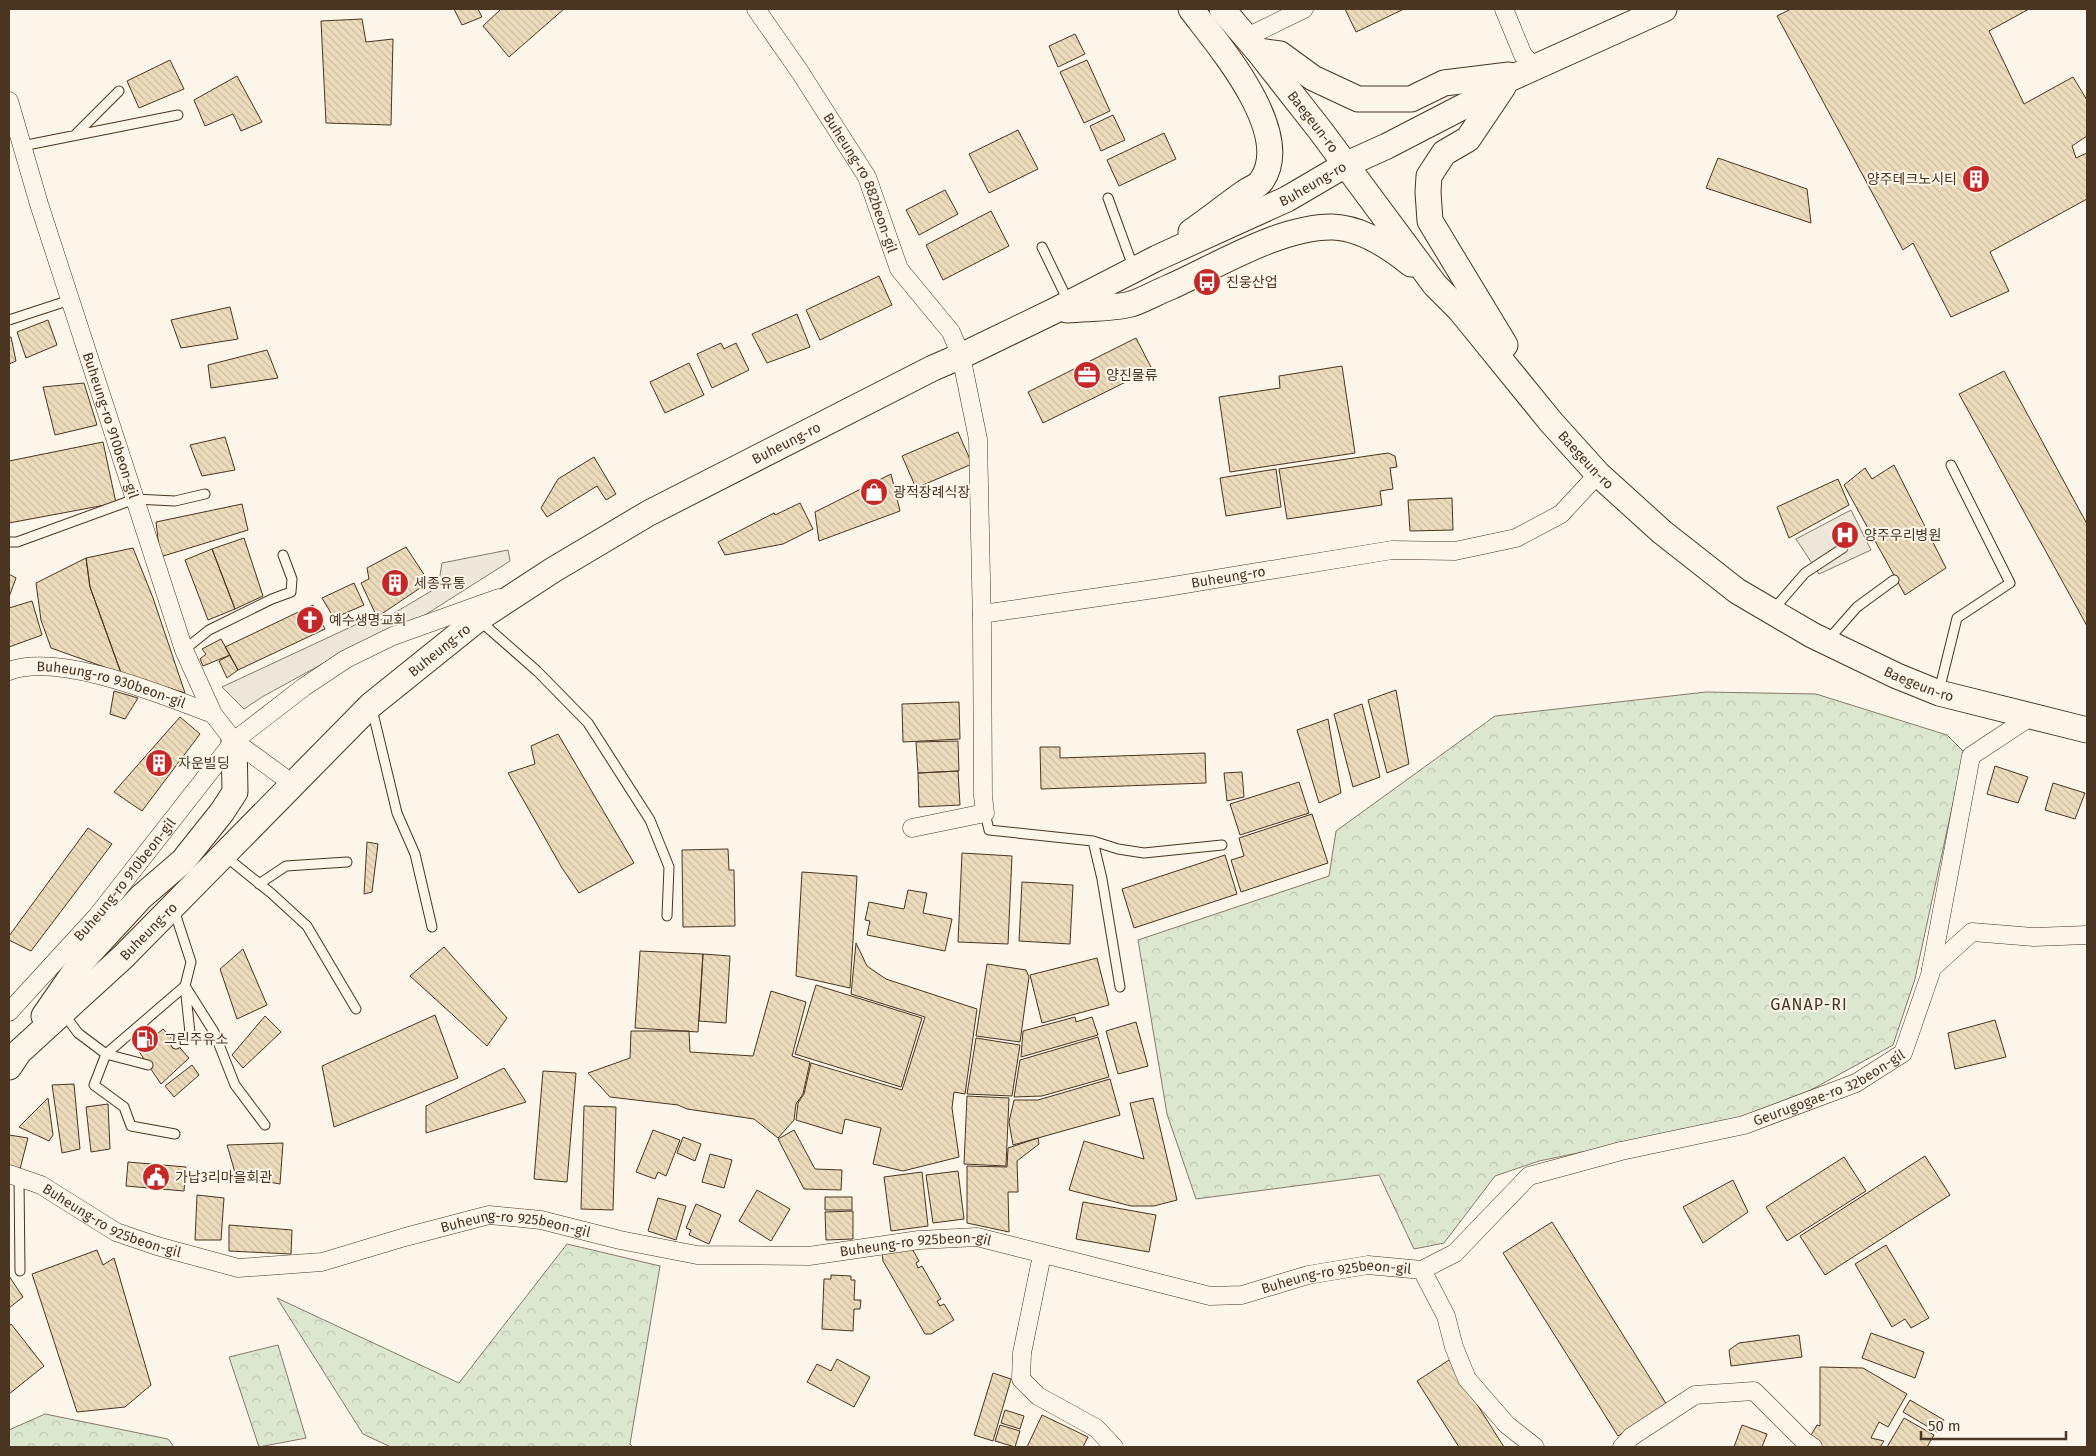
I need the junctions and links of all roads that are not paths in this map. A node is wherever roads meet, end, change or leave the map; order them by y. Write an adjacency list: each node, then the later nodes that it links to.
1 (756, 9): 25 (street, Buheung-ro 882beon-gil)
2 (1191, 9): 19 (main road)
3 (1222, 9): 7 (main road, Baegeun-ro)
4 (1304, 9): 7 (street)
5 (1504, 9): 8 (street)
6 (1664, 9): 8 (main road, Buheung-ro)
7 (1252, 44): 8 (main road); 14 (main road, Baegeun-ro)
8 (1522, 73): 14 (main road, Buheung-ro); 26 (main road)
9 (119, 91): 12 (lane)
10 (9, 101): 13 (street, Buheung-ro 910beon-gil)
11 (178, 115): 12 (lane)
12 (75, 134): 13 (lane)
13 (22, 146): 22 (street, Buheung-ro 910beon-gil)
14 (1345, 165): 16 (main road, Buheung-ro); 21 (main road, Baegeun-ro)
15 (1108, 198): 20 (lane)
16 (1287, 199): 18 (main road); 19 (main road, Buheung-ro)
17 (1042, 247): 23 (lane)
18 (1241, 253): 21 (main road); 23 (main road)
19 (1157, 258): 20 (main road, Buheung-ro)
20 (1134, 270): 23 (main road, Buheung-ro)
21 (1435, 284): 26 (main road, Baegeun-ro)
22 (70, 300): 24 (lane); 30 (street, Buheung-ro 910beon-gil)
23 (1060, 307): 25 (main road, Buheung-ro)
24 (9, 320)
25 (962, 356): 35 (main road, Buheung-ro); 37 (street)
26 (1551, 422): 28 (main road, Baegeun-ro)
27 (1952, 465): 42 (lane)
28 (1598, 474): 36 (main road, Baegeun-ro); 37 (street, Buheung-ro)
29 (205, 494): 30 (lane)
30 (135, 499): 31 (lane); 40 (street, Buheung-ro 910beon-gil)
31 (9, 542)
32 (1843, 548): 36 (lane)
33 (283, 555): 40 (lane)
34 (1894, 580): 39 (lane)
35 (524, 590): 38 (main road, Buheung-ro); 47 (street, Buheung-ro 910beon-gil)
36 (1772, 611): 39 (main road, Baegeun-ro)
37 (982, 614): 49 (street)
38 (478, 619): 43 (main road, Buheung-ro); 57 (lane)
39 (1826, 642): 42 (main road, Baegeun-ro)
40 (184, 650): 44 (street, Buheung-ro 910beon-gil)
41 (9, 671): 44 (street, Buheung-ro 930beon-gil)
42 (1939, 694): 45 (main road, Baegeun-ro)
43 (371, 705): 48 (main road, Buheung-ro); 58 (lane)
44 (212, 714): 47 (street, Buheung-ro 910beon-gil)
45 (2030, 717): 46 (main road, Baegeun-ro); 60 (street, Geurugogae-ro 32beon-gil)
46 (2087, 730)
47 (234, 741): 48 (street); 64 (street, Buheung-ro 910beon-gil); 68 (main road)
48 (293, 784): 53 (main road, Buheung-ro)
49 (985, 813): 50 (street); 51 (lane)
50 (912, 828)
51 (1093, 841): 52 (lane); 62 (lane)
52 (1222, 845)
53 (223, 854): 55 (lane); 56 (main road, Buheung-ro)
54 (347, 862): 55 (lane)
55 (259, 884): 63 (lane)
56 (173, 906): 61 (lane); 65 (main road, Buheung-ro)
57 (667, 916)
58 (432, 928)
59 (2087, 935): 60 (street)
60 (1931, 968): 74 (street, Geurugogae-ro 32beon-gil)
61 (185, 986): 66 (lane); 67 (lane); 70 (lane)
62 (1120, 987)
63 (356, 1009)
64 (9, 1012)
65 (63, 1012): 67 (lane); 68 (main road, Buheung-ro)
66 (176, 1044)
67 (106, 1054): 69 (lane); 71 (lane)
68 (14, 1060)
69 (148, 1065)
70 (265, 1126)
71 (175, 1134)
72 (14, 1176): 73 (street, Buheung-ro 925beon-gil); 75 (lane)
73 (1042, 1255): 74 (street, Buheung-ro 925beon-gil); 76 (street)
74 (1422, 1270): 77 (street, Buheung-ro 925beon-gil)
75 (20, 1271)
76 (1114, 1447)
77 (1534, 1447)
78 (1622, 1447): 79 (street)
79 (1814, 1447)

